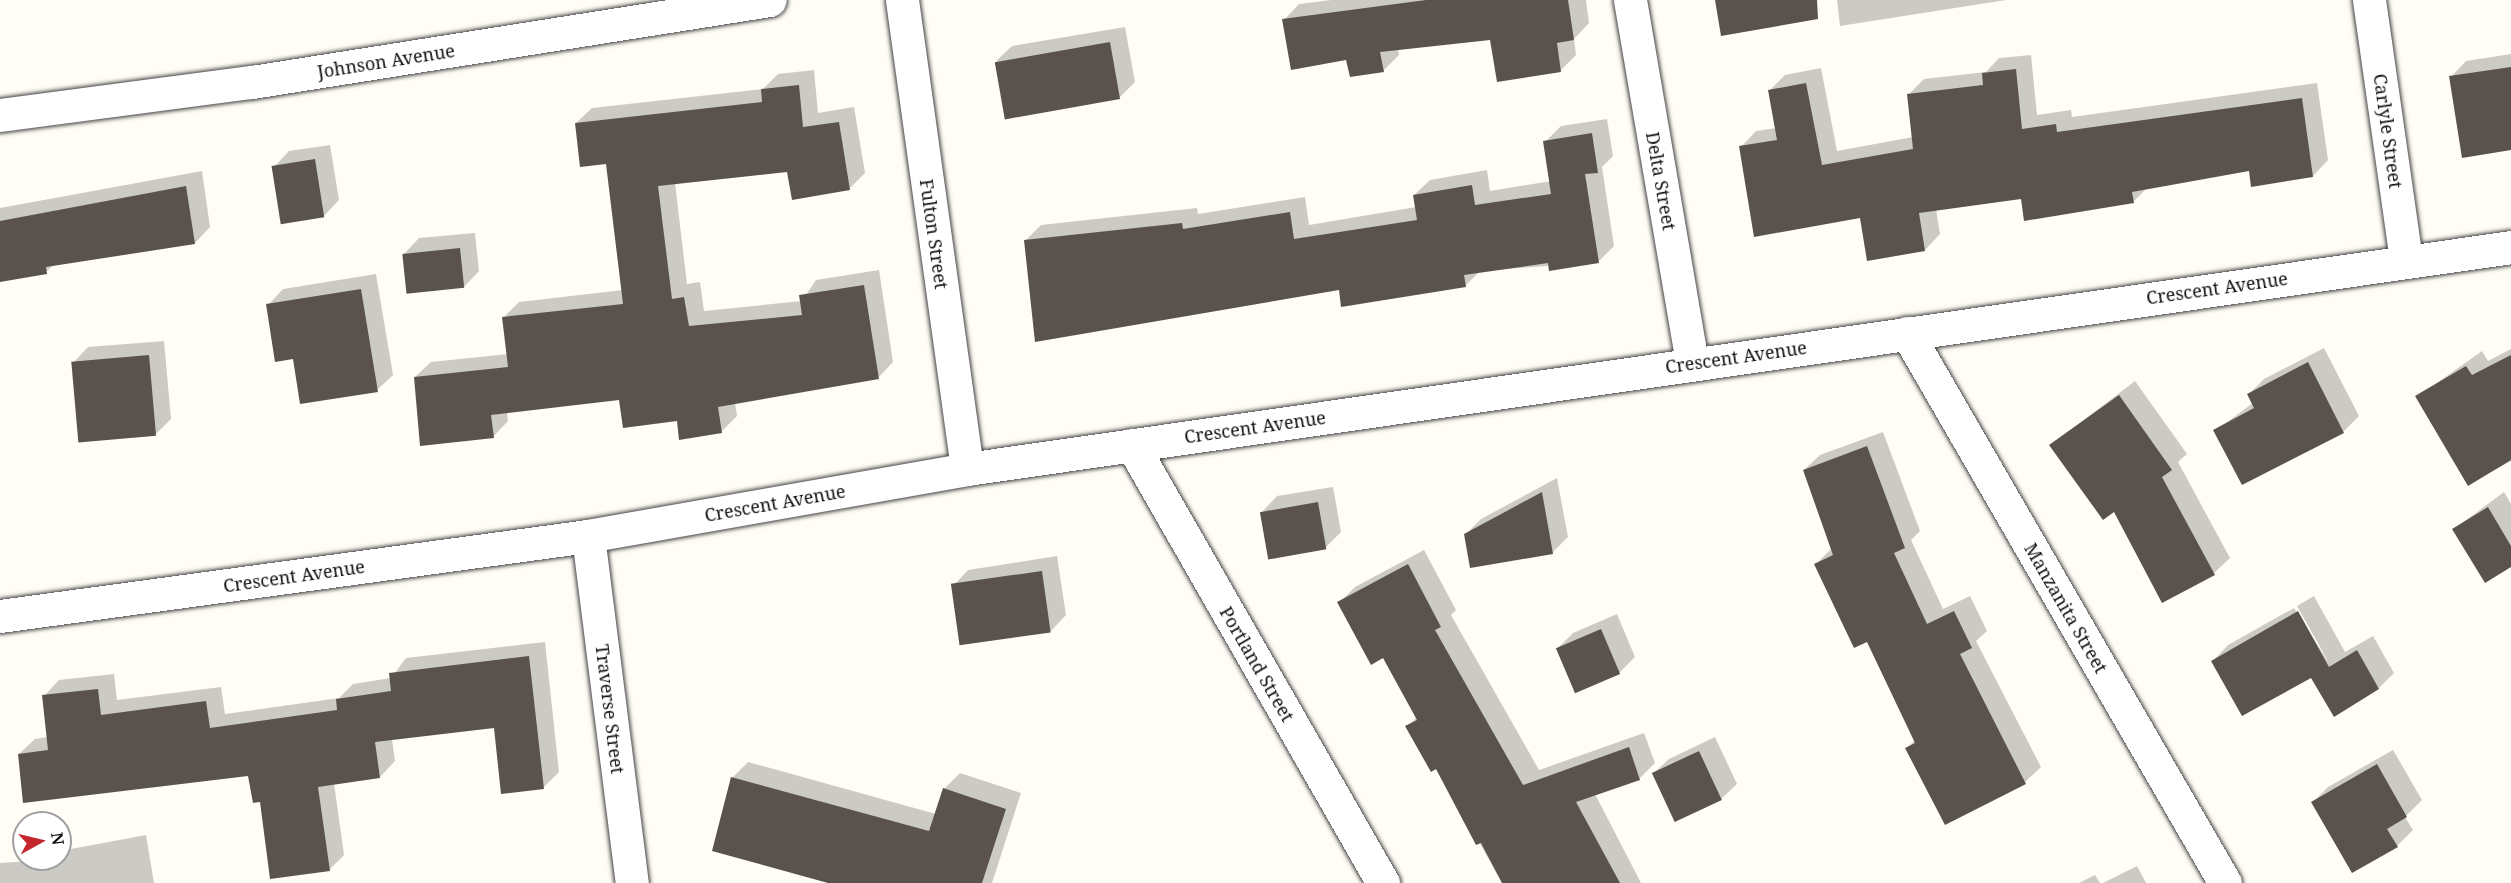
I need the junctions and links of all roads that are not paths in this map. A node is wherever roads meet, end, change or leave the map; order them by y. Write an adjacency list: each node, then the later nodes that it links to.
1 (770, 0): 5 (street, Johnson Avenue)
2 (902, 0): 11 (street, Fulton Street)
3 (1630, 0): 9 (street, Delta Street)
4 (2369, 0): 7 (street, Carlyle Street)
5 (0, 115)
6 (2511, 246): 7 (street, Crescent Avenue)
7 (2406, 261): 8 (street, Crescent Avenue)
8 (1907, 333): 9 (street, Crescent Avenue); 16 (street, Manzanita Street)
9 (1692, 362): 10 (street, Crescent Avenue)
10 (1132, 446): 11 (street, Crescent Avenue); 15 (street, Portland Street)
11 (967, 469): 12 (street, Crescent Avenue)
12 (588, 536): 13 (street, Crescent Avenue); 14 (street, Traverse Street)
13 (0, 616)
14 (632, 883)
15 (1383, 883)
16 (2225, 883)

